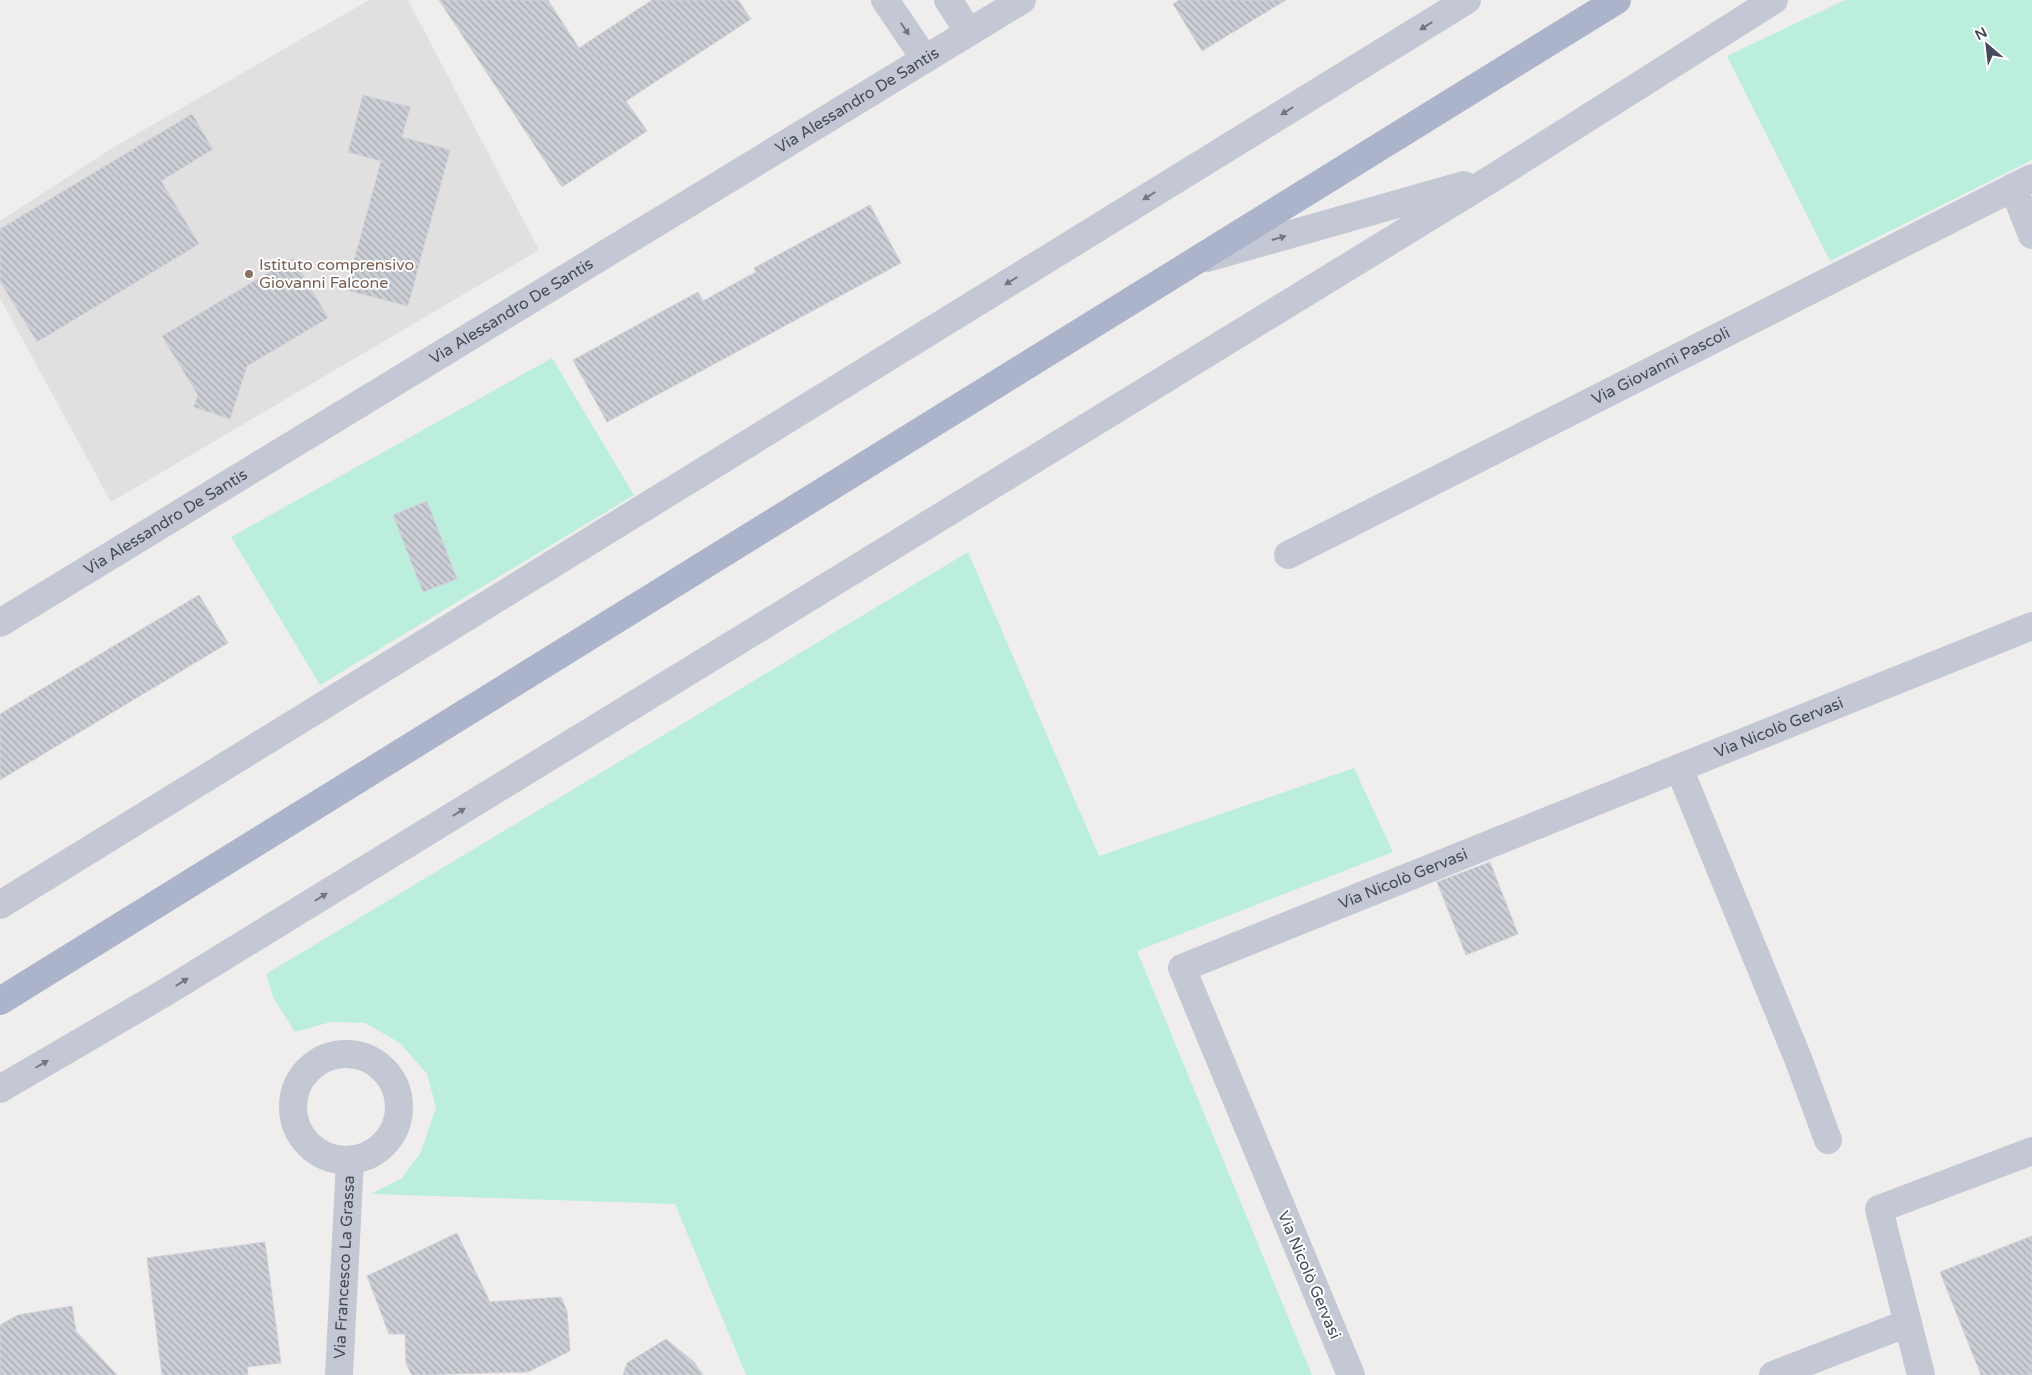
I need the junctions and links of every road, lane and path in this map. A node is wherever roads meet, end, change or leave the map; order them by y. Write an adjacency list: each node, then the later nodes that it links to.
1 (886, 0): 8 (street, one-way to 8)
2 (948, 0): 7 (street)
3 (1022, 0): 7 (street, Via Alessandro De Santis)
4 (1467, 0): 17 (street, one-way to 17)
5 (1617, 0): 12 (main road)
6 (1774, 0): 9 (street)
7 (969, 32): 8 (street, Via Alessandro De Santis)
8 (926, 59): 14 (street, Via Alessandro De Santis)
9 (1496, 176): 12 (street, one-way to 9); 21 (street, one-way to 9)
10 (2023, 183): 11 (street); 13 (street, Via Giovanni Pascoli)
11 (2032, 235)
12 (1198, 261): 18 (main road)
13 (1288, 555)
14 (0, 623)
15 (2032, 626): 16 (street, Via Nicolò Gervasi)
16 (1679, 768): 22 (street); 27 (street, Via Nicolò Gervasi)
17 (0, 905)
18 (32, 983): 19 (street); 20 (main road)
19 (0, 989)
20 (0, 1001)
21 (0, 1089)
22 (1828, 1140)
23 (2032, 1151): 25 (street)
24 (350, 1161): 26 (street, Via Francesco La Grassa)
25 (1908, 1323): 28 (street); 29 (street)
26 (339, 1375)
27 (1351, 1375)
28 (1773, 1375)
29 (1921, 1375)

